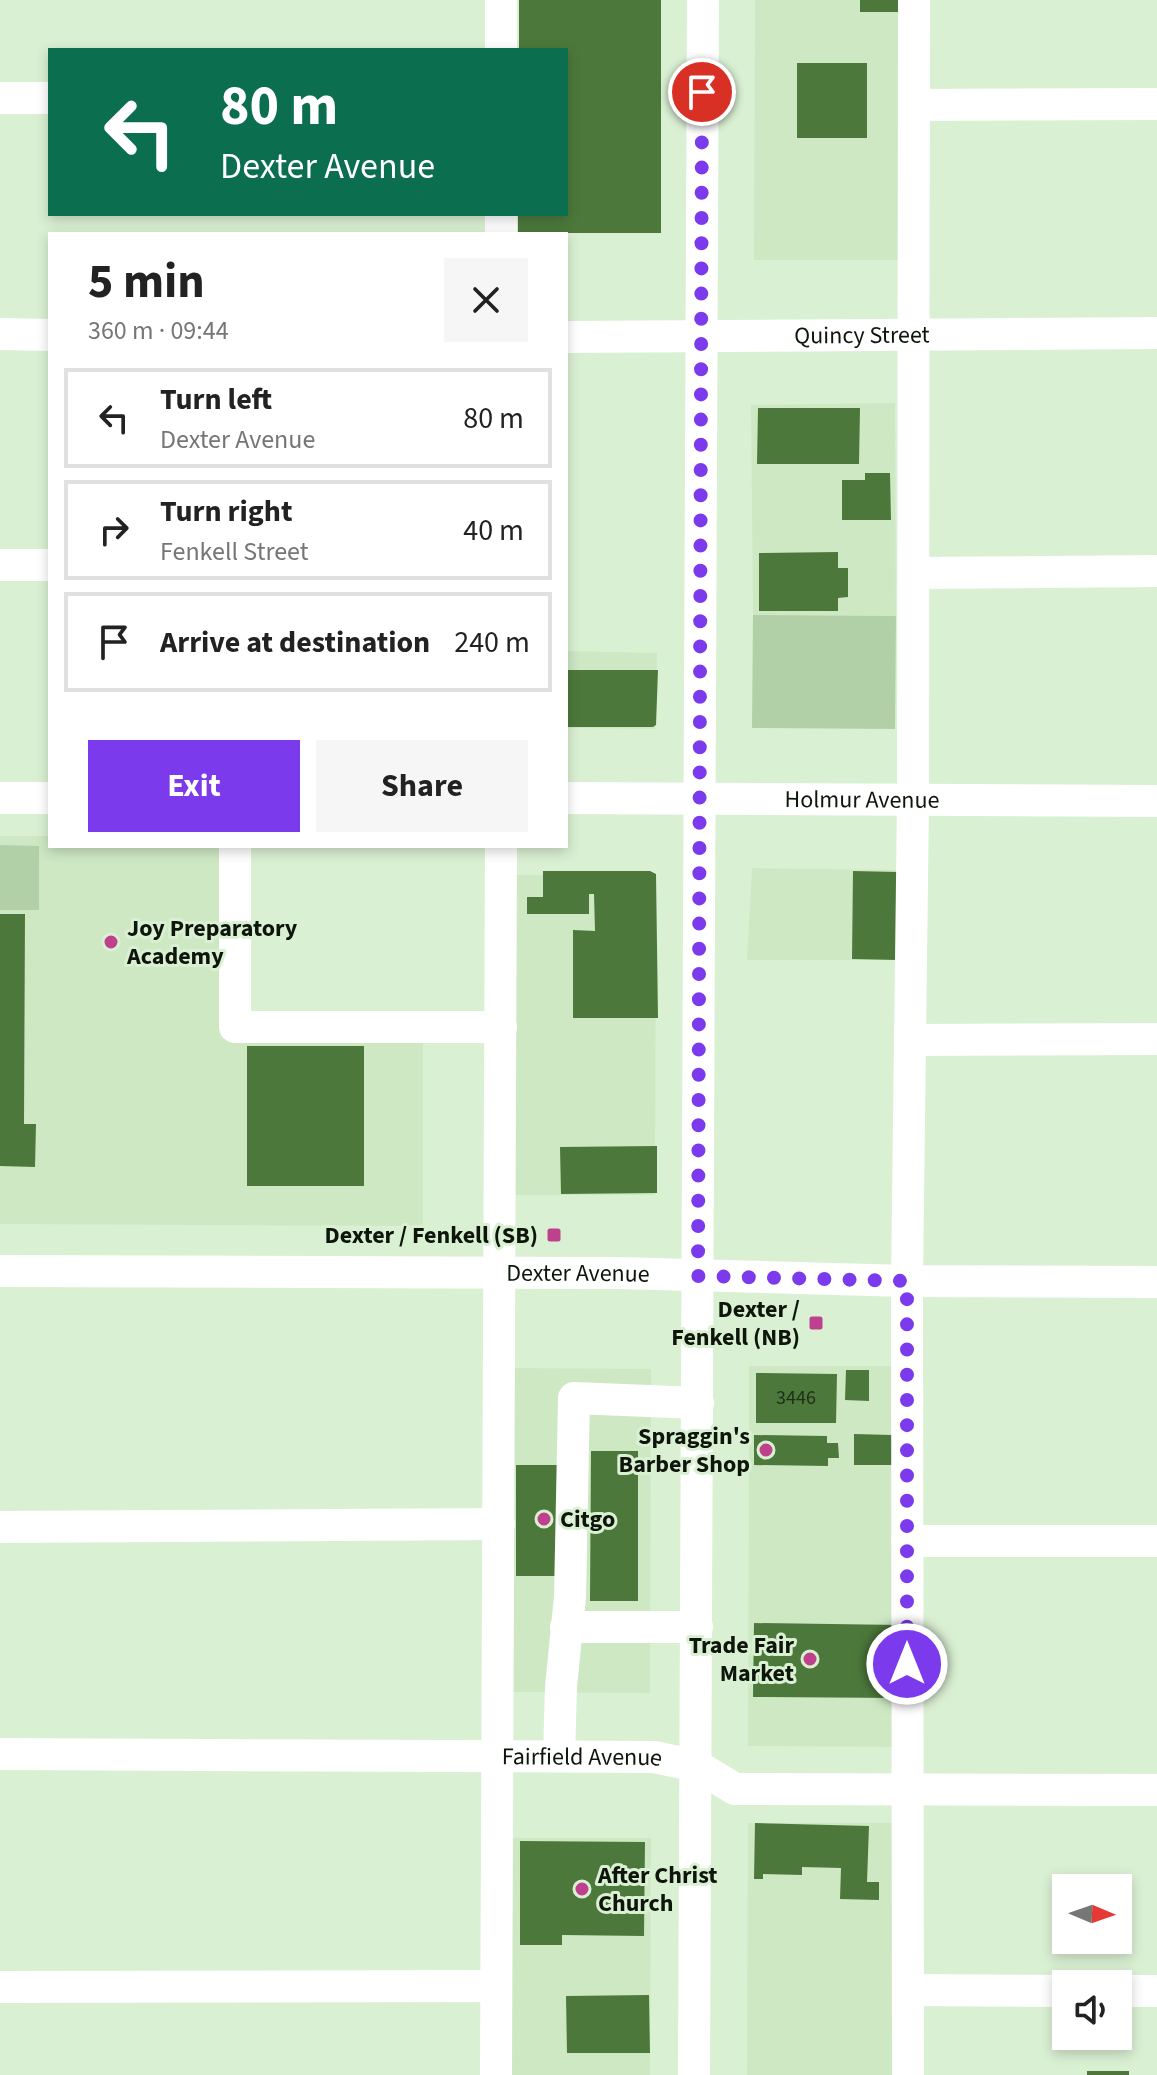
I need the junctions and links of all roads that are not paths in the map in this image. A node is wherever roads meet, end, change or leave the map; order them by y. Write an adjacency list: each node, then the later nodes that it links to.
1 (501, 0): 4 (street)
2 (703, 0): 13 (street)
3 (914, 0): 8 (street)
4 (501, 48)
5 (0, 98): 6 (street)
6 (48, 98)
7 (1157, 104): 8 (street)
8 (914, 105): 12 (street)
9 (1157, 333): 12 (street, Quincy Street)
10 (0, 334): 11 (street)
11 (48, 335)
12 (914, 335): 13 (street, Quincy Street); 18 (street)
13 (700, 336): 14 (street, Quincy Street); 22 (street)
14 (568, 337)
15 (0, 565): 16 (street)
16 (48, 565)
17 (1157, 571): 18 (street)
18 (914, 573): 23 (street)
19 (0, 798): 20 (street)
20 (48, 798)
21 (568, 798): 22 (street, Holmur Avenue)
22 (699, 800): 23 (street, Holmur Avenue); 32 (street)
23 (913, 801): 24 (street, Holmur Avenue); 29 (street)
24 (1157, 801)
25 (235, 848): 27 (street)
26 (501, 848): 27 (street)
27 (501, 1027): 31 (street)
28 (1157, 1039): 29 (street)
29 (910, 1040): 33 (street)
30 (0, 1271): 31 (street, Dexter Avenue)
31 (501, 1273): 32 (street, Dexter Avenue); 36 (street)
32 (698, 1276): 33 (street, Dexter Avenue); 35 (street)
33 (907, 1281): 34 (street, Dexter Avenue); 38 (street)
34 (1157, 1282)
35 (698, 1403): 40 (street); 41 (street)
36 (499, 1524): 37 (street); 43 (street)
37 (0, 1527)
38 (907, 1541): 39 (street); 46 (street)
39 (1157, 1541)
40 (566, 1627): 41 (street); 44 (street)
41 (697, 1627): 45 (street)
42 (0, 1754): 43 (street, Fairfield Avenue)
43 (498, 1756): 44 (street, Fairfield Avenue); 48 (street)
44 (559, 1756): 45 (street, Fairfield Avenue)
45 (697, 1766): 46 (street, Fairfield Avenue); 55 (street)
46 (907, 1788): 47 (street, Fairfield Avenue); 50 (street)
47 (1157, 1790)
48 (496, 1986): 49 (street); 54 (street)
49 (0, 1987)
50 (908, 1990): 51 (street); 56 (street)
51 (1052, 1991)
52 (1132, 1991): 53 (street)
53 (1157, 1991)
54 (496, 2075)
55 (694, 2075)
56 (908, 2075)

